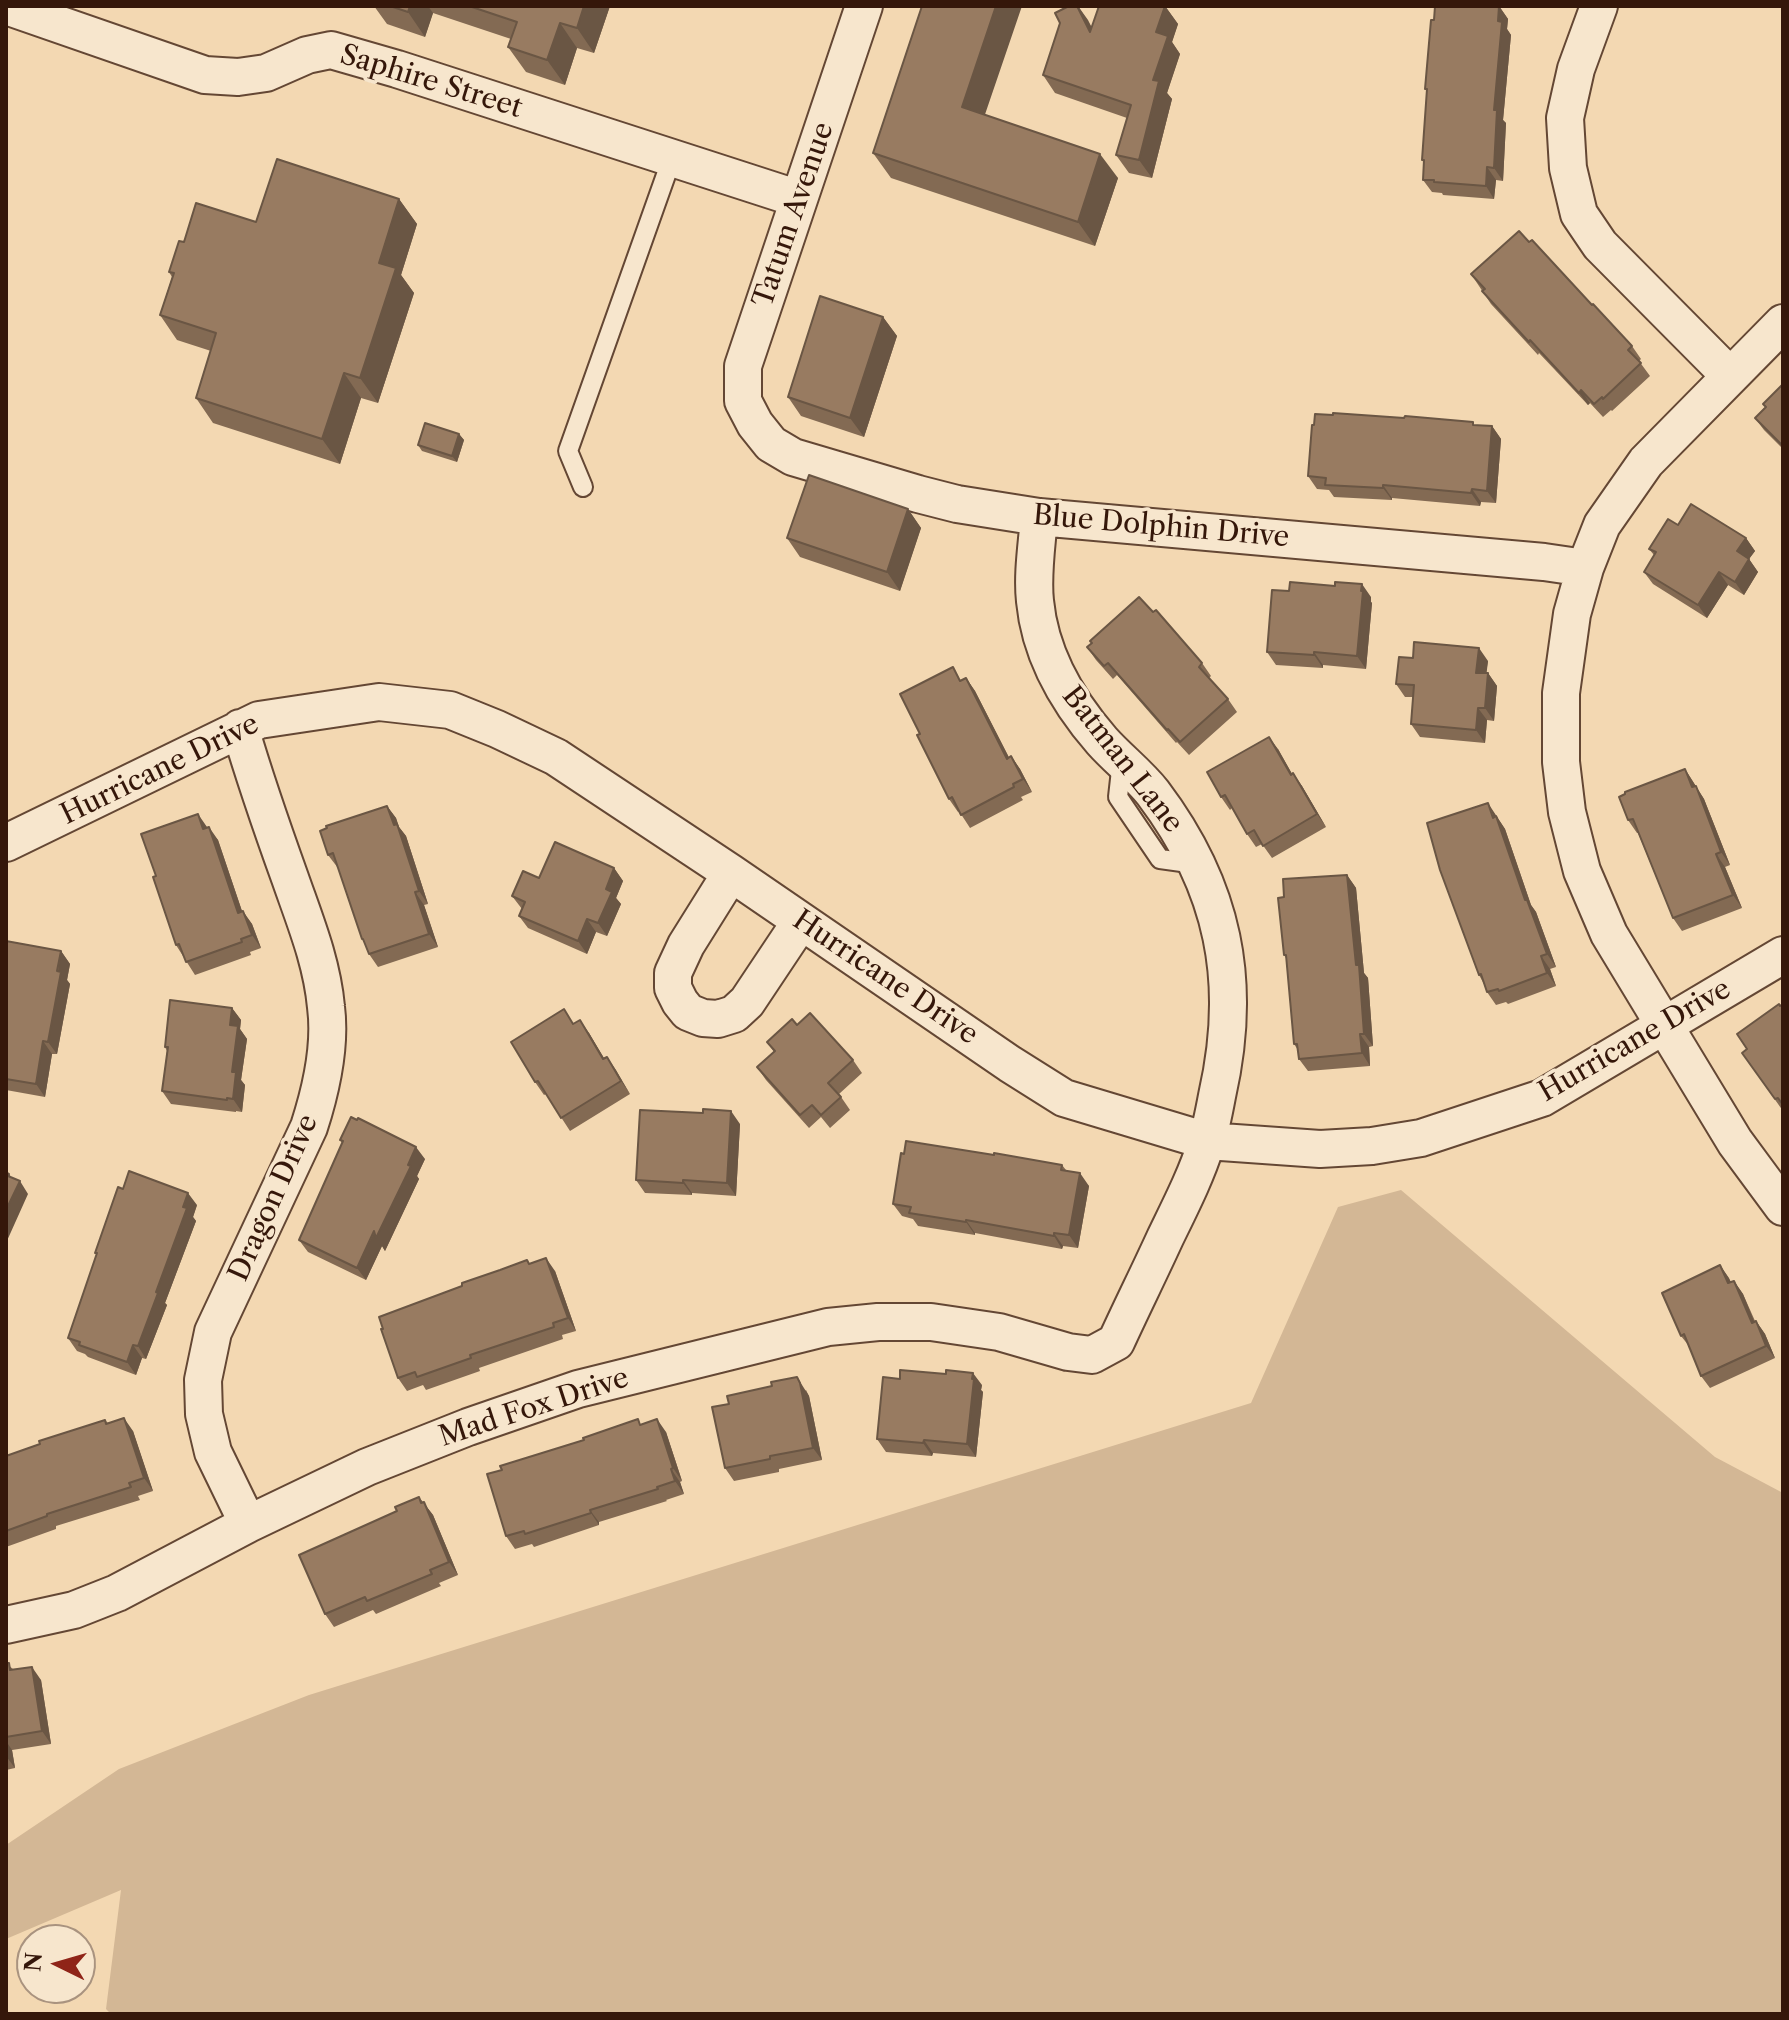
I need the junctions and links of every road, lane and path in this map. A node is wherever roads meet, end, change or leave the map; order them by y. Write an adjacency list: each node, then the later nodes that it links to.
1 (864, 6): 5 (street, Tatum Avenue)
2 (1599, 6): 7 (street)
3 (12, 8): 4 (street, Saphire Street)
4 (672, 158): 5 (street, Saphire Street); 9 (lane)
5 (799, 199): 8 (street, Tatum Avenue)
6 (1783, 323): 7 (street)
7 (1729, 375): 11 (street)
8 (755, 424): 10 (street, Blue Dolphin Drive)
9 (583, 487)
10 (1039, 517): 11 (street, Blue Dolphin Drive); 18 (street, Batman Lane)
11 (1585, 568): 17 (street)
12 (240, 728): 13 (street, Hurricane Drive); 14 (street, Hurricane Drive); 21 (street, Dragon Drive)
13 (6, 843)
14 (731, 873): 15 (street, Hurricane Drive); 15 (street)
15 (801, 921): 18 (street, Hurricane Drive)
16 (1783, 955): 17 (street, Hurricane Drive)
17 (1664, 1025): 18 (street, Hurricane Drive); 19 (street)
18 (1207, 1141): 20 (street, Batman Lane)
19 (1783, 1207)
20 (1092, 1355): 21 (street, Mad Fox Drive)
21 (248, 1524): 22 (street, Mad Fox Drive)
22 (6, 1625)

